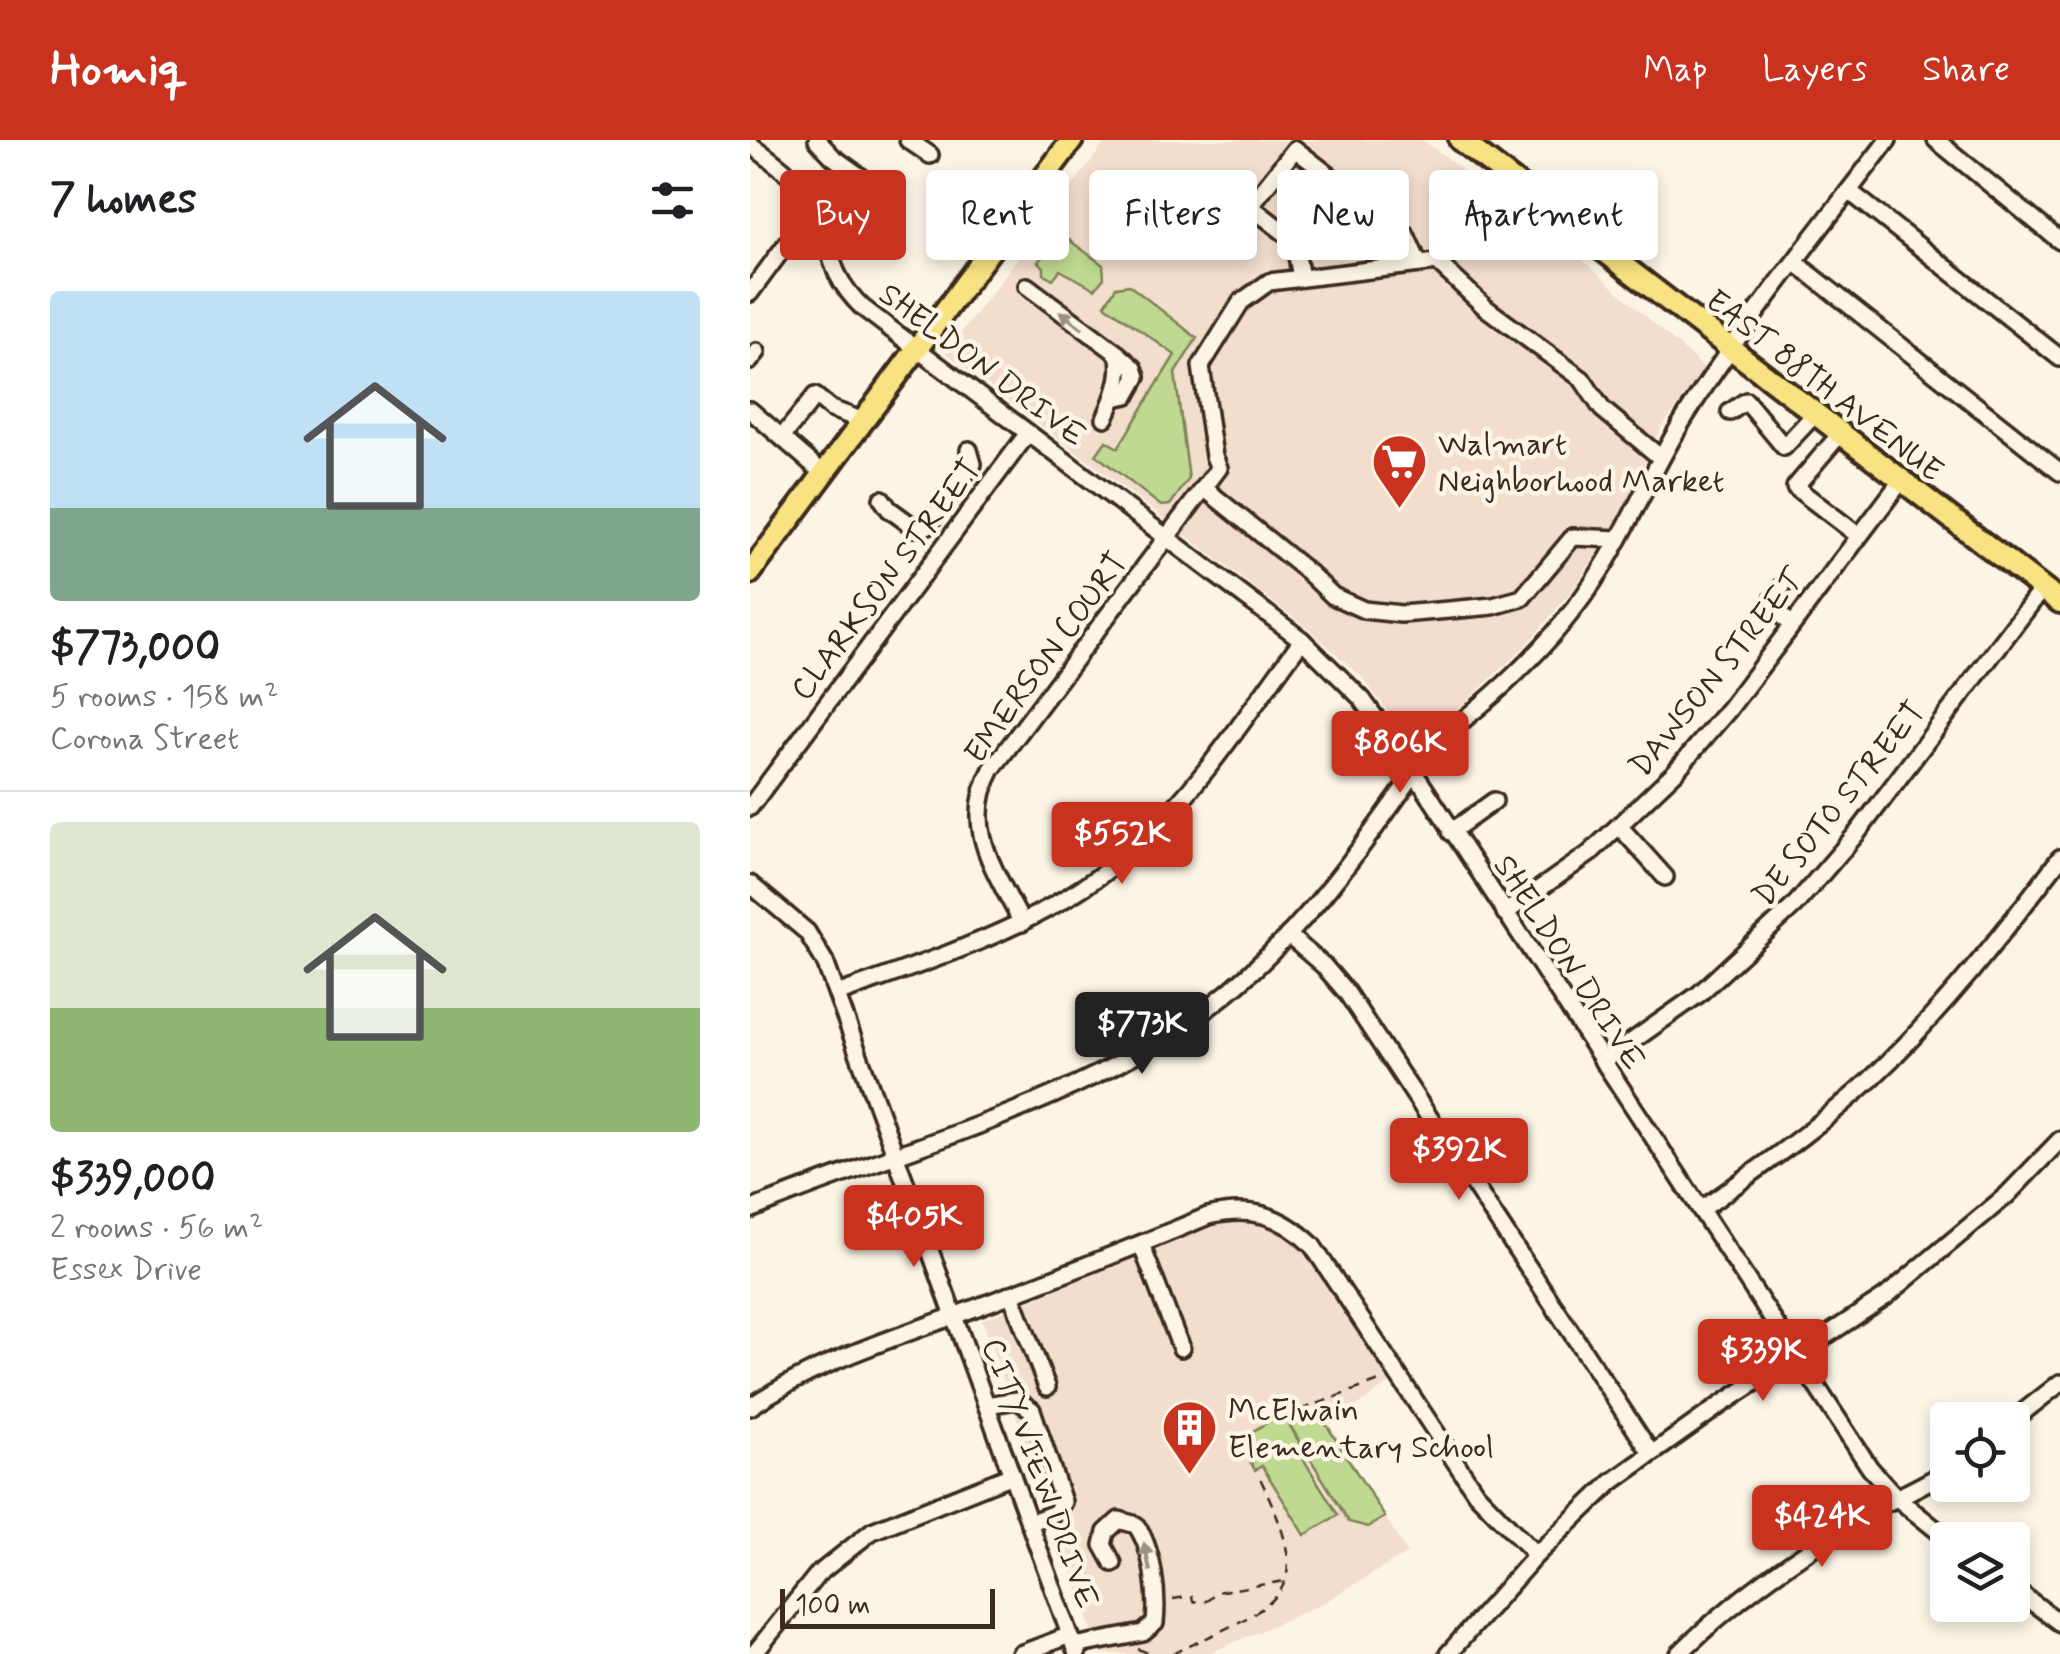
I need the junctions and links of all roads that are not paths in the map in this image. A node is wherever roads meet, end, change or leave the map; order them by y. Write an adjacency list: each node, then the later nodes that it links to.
1 (817, 140): 10 (street)
2 (908, 140): 8 (street)
3 (1072, 140): 23 (main road)
4 (1460, 140): 22 (main road, EAST 88TH AVENUE)
5 (1888, 140): 11 (street)
6 (1936, 140): 14 (street)
7 (750, 144): 9 (street, SHELDON DRIVE)
8 (930, 156)
9 (782, 170)
10 (851, 170)
11 (1850, 191): 17 (street); 24 (street)
12 (1257, 197): 18 (street)
13 (1257, 211): 19 (street)
14 (2060, 241)
15 (780, 253): 21 (street)
16 (829, 260): 23 (street, SHELDON DRIVE)
17 (1796, 263): 22 (street); 35 (street)
18 (1419, 264): 19 (street); 34 (street)
19 (1302, 278): 38 (street)
20 (1028, 286): 28 (street, one-way to 20)
21 (750, 293)
22 (1730, 350): 27 (main road, EAST 88TH AVENUE); 34 (street)
23 (918, 351): 29 (main road); 30 (street, SHELDON DRIVE)
24 (2060, 358)
25 (750, 410): 32 (street)
26 (1730, 412): 27 (street)
27 (1814, 415): 31 (main road, EAST 88TH AVENUE)
28 (1104, 418)
29 (864, 421): 32 (street); 36 (main road)
30 (1028, 433): 41 (street, SHELDON DRIVE); 52 (street, CLARKSON STREET)
31 (1840, 434): 37 (main road, EAST 88TH AVENUE); 40 (street)
32 (783, 436): 36 (street)
33 (969, 450): 39 (street)
34 (1661, 458): 42 (street)
35 (2060, 472)
36 (824, 474): 43 (main road)
37 (1901, 481): 40 (street, DAWSON STREET); 46 (main road, EAST 88TH AVENUE)
38 (1204, 488): 41 (street, EMERSON COURT); 42 (street)
39 (882, 499)
40 (1859, 536): 48 (street, DAWSON STREET)
41 (1166, 538): 49 (street, SHELDON DRIVE); 59 (street, EMERSON COURT)
42 (1619, 539): 50 (street)
43 (757, 550): 44 (main road)
44 (750, 573)
45 (1782, 587): 48 (street)
46 (2042, 589): 47 (main road, EAST 88TH AVENUE); 62 (street, DE SOTO STREET)
47 (2060, 602)
48 (1792, 624): 53 (street, DAWSON STREET)
49 (1302, 640): 50 (street, SHELDON DRIVE); 59 (street)
50 (1411, 769): 54 (street, SHELDON DRIVE); 60 (street)
51 (1494, 802): 54 (street)
52 (750, 806)
53 (1620, 827): 56 (street); 58 (street, DAWSON STREET)
54 (1451, 832): 58 (street, SHELDON DRIVE)
55 (2060, 858): 66 (street)
56 (1665, 877)
57 (750, 884): 61 (street, CITY VIEW DRIVE)
58 (1505, 913): 62 (street, SHELDON DRIVE)
59 (1022, 923): 61 (street)
60 (1288, 935): 64 (street); 77 (street)
61 (837, 994): 64 (street, CITY VIEW DRIVE)
62 (1602, 1062): 66 (street, SHELDON DRIVE)
63 (2060, 1140): 71 (street)
64 (897, 1154): 65 (street); 69 (street, CITY VIEW DRIVE)
65 (750, 1210)
66 (1701, 1210): 71 (street, SHELDON DRIVE)
67 (1142, 1244): 68 (street); 70 (street); 83 (street)
68 (1011, 1294): 69 (street); 73 (street)
69 (954, 1315): 74 (street, CITY VIEW DRIVE); 76 (street)
70 (1181, 1348)
71 (1796, 1358): 77 (street); 80 (street, SHELDON DRIVE)
72 (2060, 1382): 75 (street)
73 (1047, 1387)
74 (987, 1406): 78 (street, CITY VIEW DRIVE); 81 (street)
75 (2030, 1406)
76 (750, 1407)
77 (1651, 1453): 83 (street)
78 (1012, 1474): 81 (street, CITY VIEW DRIVE); 88 (street)
79 (1930, 1482): 80 (street)
80 (1897, 1498): 82 (street, SHELDON DRIVE); 91 (street)
81 (1030, 1522): 87 (street, CITY VIEW DRIVE)
82 (1930, 1525)
83 (1536, 1555): 90 (street)
84 (1114, 1563): 87 (street, one-way to 84)
85 (2030, 1601): 86 (street)
86 (2060, 1623)
87 (1074, 1645): 89 (street)
88 (754, 1654)
89 (1020, 1654)
90 (1448, 1654)
91 (1678, 1654)

